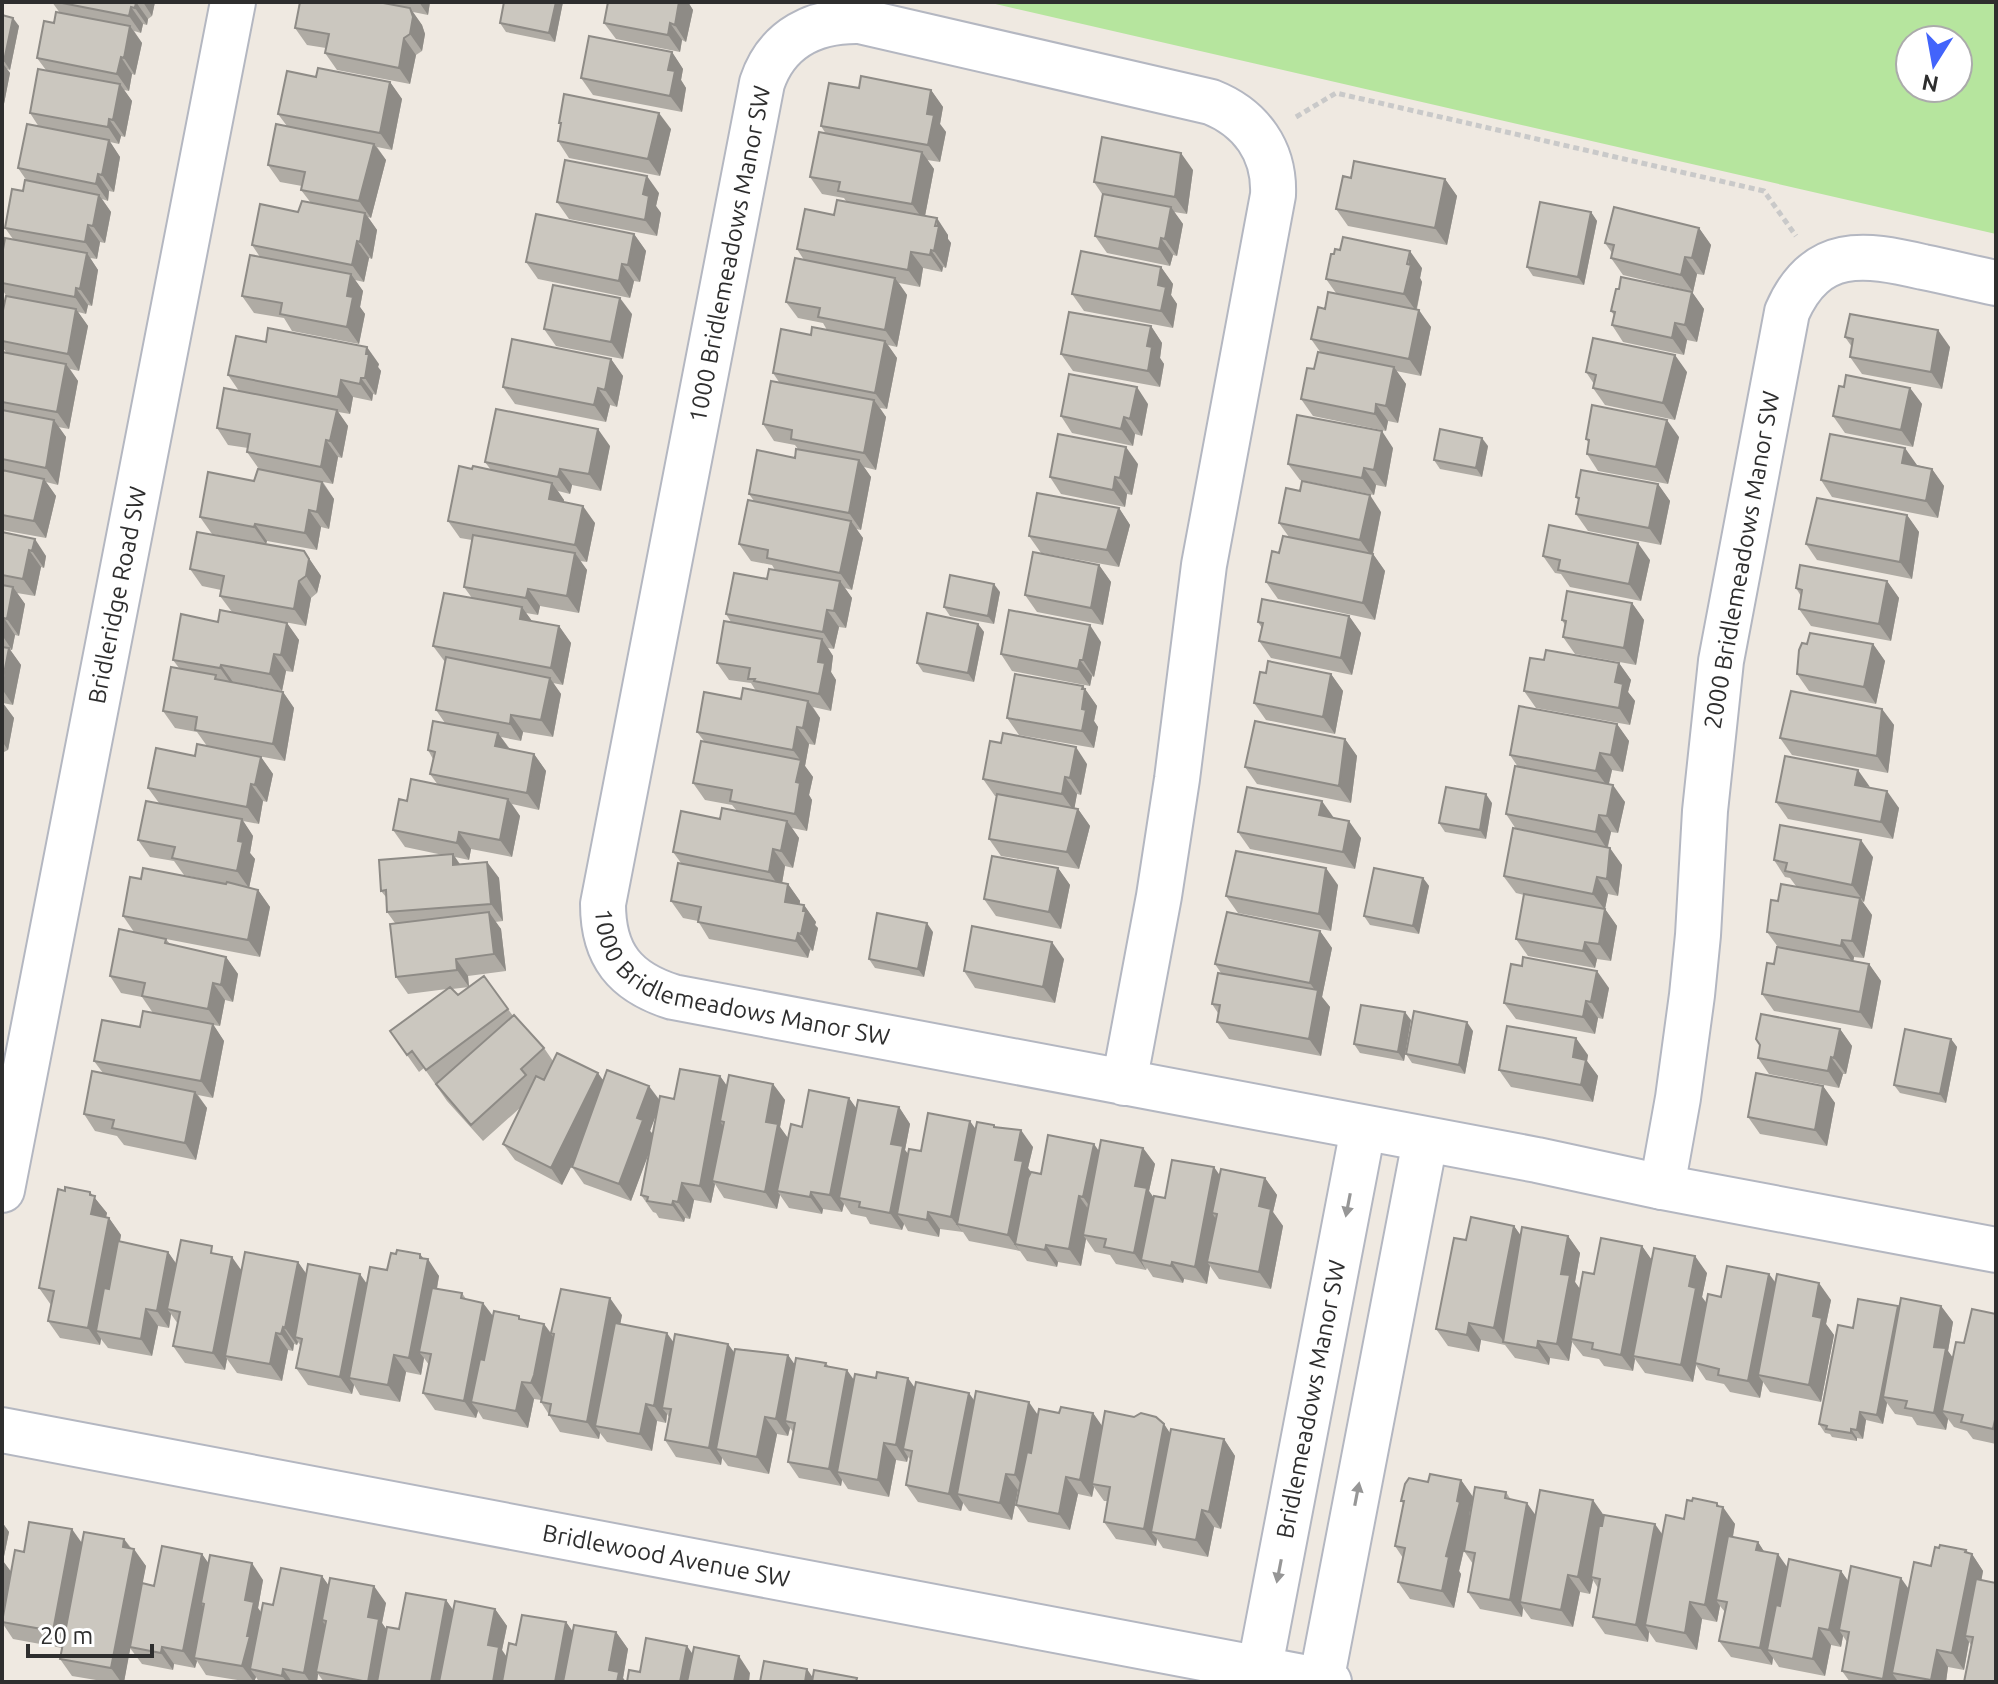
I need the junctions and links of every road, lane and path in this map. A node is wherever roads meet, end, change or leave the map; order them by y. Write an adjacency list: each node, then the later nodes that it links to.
1 (233, 2): 8 (street, Bridleridge Road SW)
2 (1259, 138): 3 (path); 5 (street); 5 (street, 1000 Bridlemeadows Manor SW)
3 (1820, 270): 4 (street, 2000 Bridlemeadows Manor SW); 7 (street, 2000 Bridlemeadows Manor SW)
4 (1996, 283)
5 (1124, 1083): 6 (street, 1000 Bridlemeadows Manor SW)
6 (1391, 1134): 7 (street); 11 (street, Bridlemeadows Manor SW, one-way to 11); 12 (street, one-way to 6)
7 (1662, 1187): 9 (street)
8 (2, 1190)
9 (1996, 1250)
10 (2, 1430): 11 (street, Bridlewood Avenue SW)
11 (1259, 1676): 12 (street, Bridlewood Avenue SW)
12 (1324, 1682)

